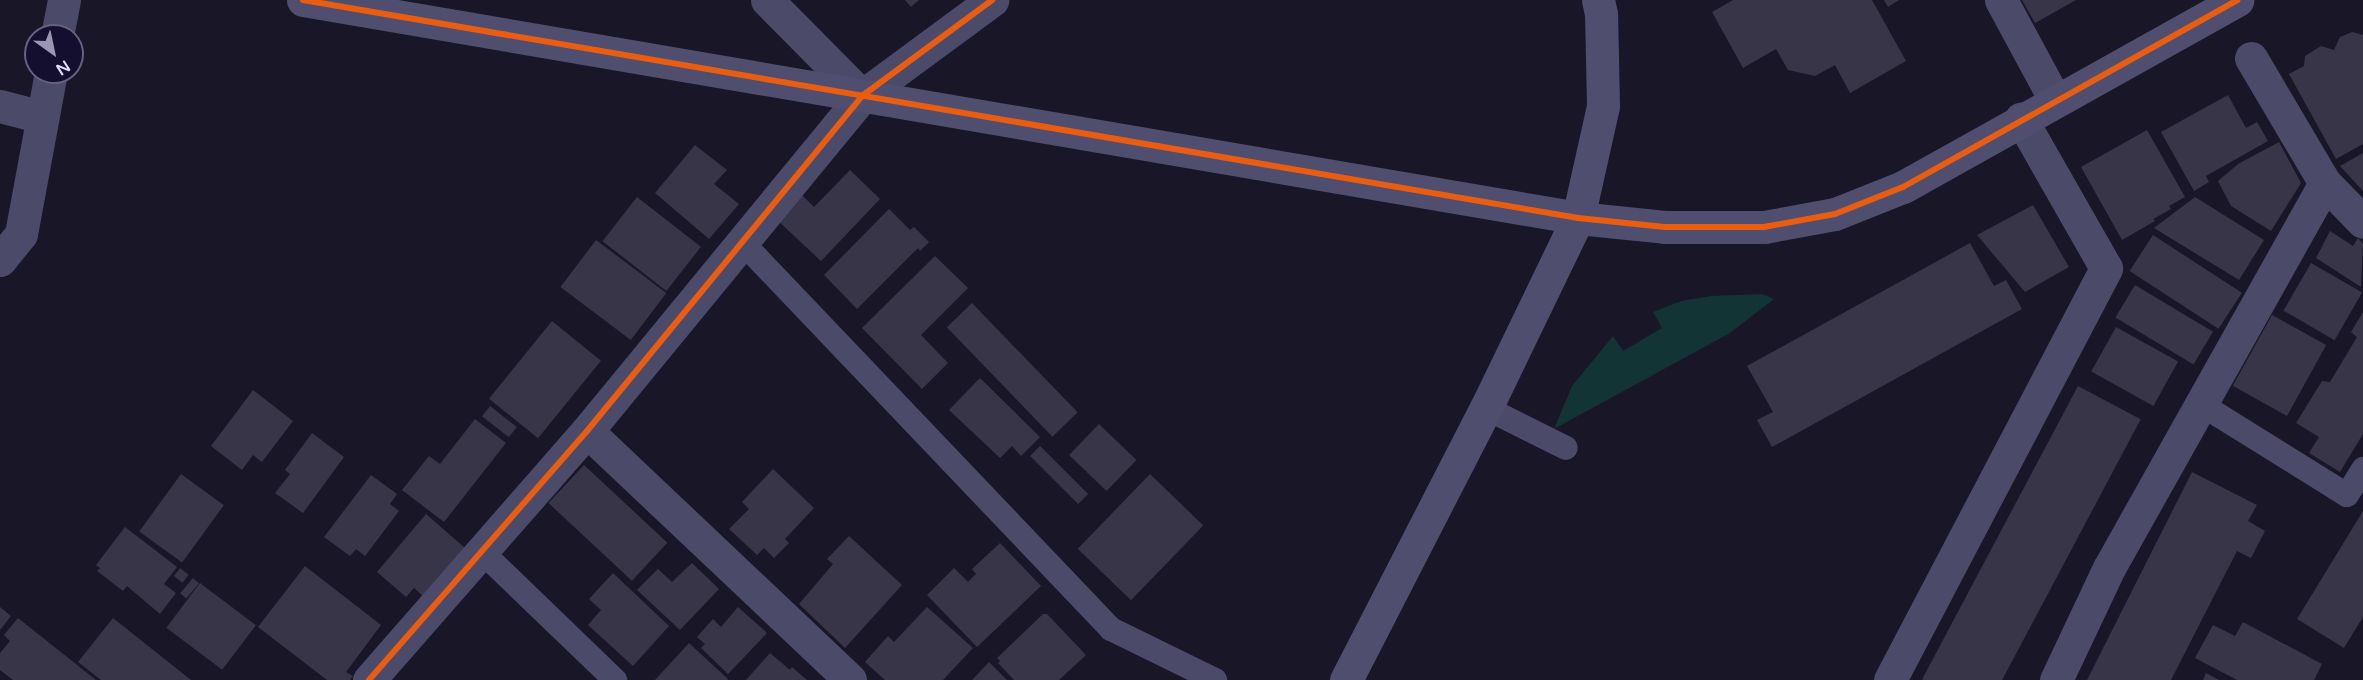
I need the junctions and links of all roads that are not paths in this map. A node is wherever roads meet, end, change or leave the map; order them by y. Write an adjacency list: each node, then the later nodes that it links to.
1 (64, 0): 9 (street)
2 (303, 0): 8 (street)
3 (767, 0): 12 (street)
4 (992, 0): 12 (street)
5 (1598, 0): 18 (street)
6 (2001, 0): 13 (street)
7 (2237, 0): 13 (street)
8 (405, 8): 12 (street)
9 (59, 24)
10 (2251, 58): 17 (street)
11 (49, 84): 15 (street)
12 (862, 96): 18 (street); 20 (street)
13 (2055, 100): 16 (street)
14 (0, 106): 15 (street)
15 (42, 117): 21 (street)
16 (2021, 119): 18 (street); 33 (street)
17 (2325, 183): 19 (street); 22 (street)
18 (1578, 218): 23 (street)
19 (2363, 222)
20 (742, 242): 24 (street); 31 (lane)
21 (0, 260)
22 (2199, 403): 26 (lane); 34 (street)
23 (1486, 408): 25 (lane); 32 (street)
24 (587, 431): 27 (street); 30 (street)
25 (1566, 448)
26 (2363, 469)
27 (482, 552): 28 (street); 29 (lane)
28 (369, 680)
29 (615, 680)
30 (850, 680)
31 (1215, 680)
32 (1346, 680)
33 (1890, 680)
34 (2056, 680)

